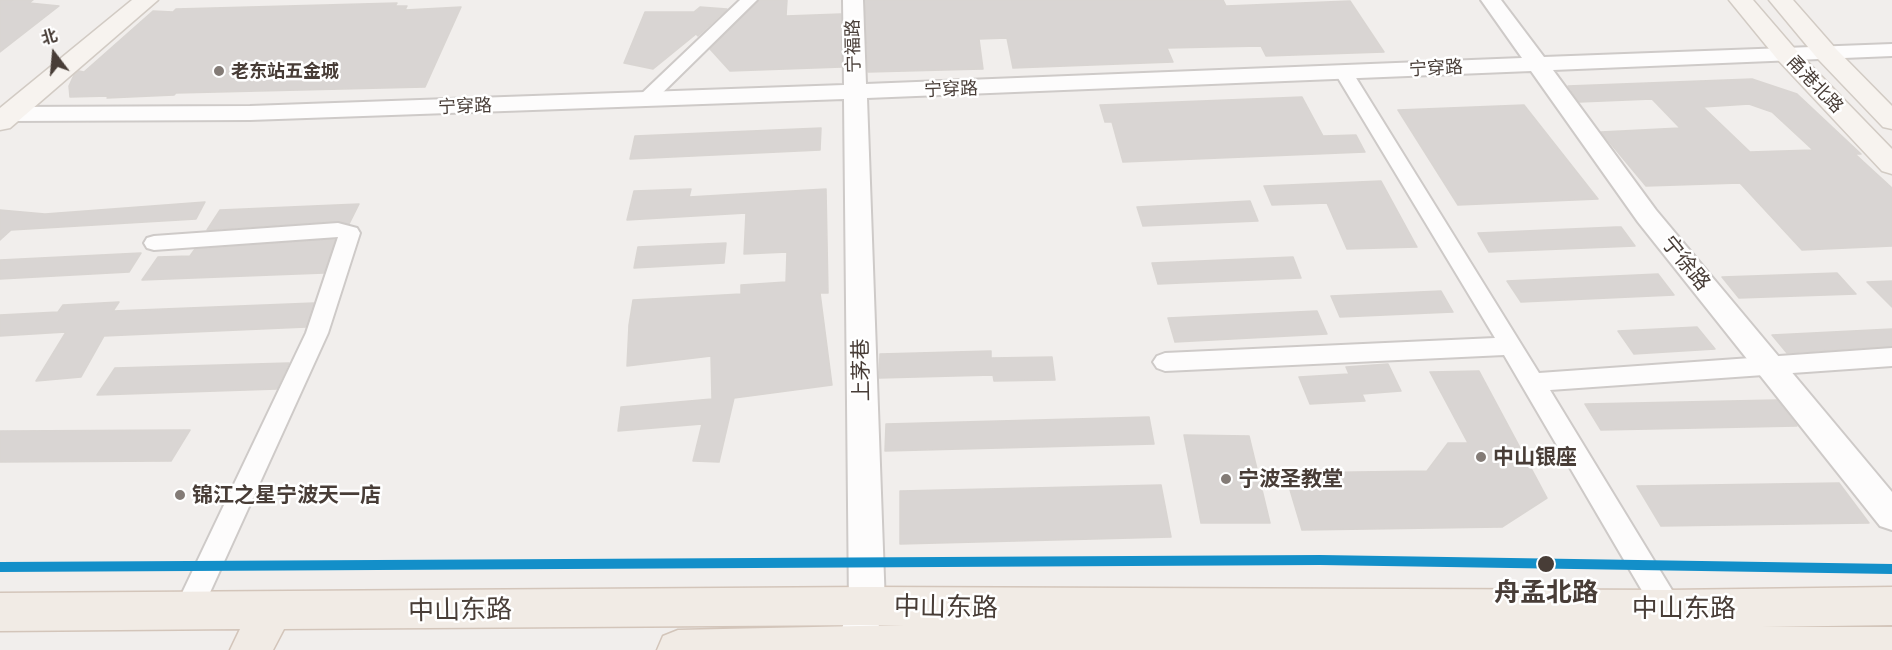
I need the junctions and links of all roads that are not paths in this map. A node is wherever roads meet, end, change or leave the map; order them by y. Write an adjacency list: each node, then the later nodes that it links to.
1 (120, 0): 15 (main road)
2 (146, 0): 15 (main road)
3 (749, 0): 14 (street)
4 (853, 0): 13 (street, 宁福路)
5 (1491, 0): 11 (street, 宁徐路)
6 (1741, 0): 10 (main road, 甬港北路)
7 (1781, 0): 9 (main road, 甬港北路)
8 (1892, 50): 9 (street, 宁穿路)
9 (1827, 54): 10 (street, 宁穿路); 16 (main road, 甬港北路)
10 (1787, 55): 11 (street, 宁穿路); 17 (main road, 甬港北路)
11 (1538, 64): 12 (street, 宁穿路); 22 (street, 宁徐路)
12 (1344, 73): 13 (street, 宁穿路); 19 (street)
13 (854, 93): 14 (street, 宁穿路); 25 (street, 上茅巷)
14 (645, 100): 15 (street, 宁穿路)
15 (3, 112)
16 (1892, 121)
17 (1892, 165)
18 (154, 243): 29 (street)
19 (1511, 346): 21 (street); 23 (street)
20 (1892, 357): 22 (street)
21 (1166, 362)
22 (1769, 366): 23 (street); 24 (street, 宁徐路)
23 (1533, 382): 27 (street)
24 (1892, 516)
25 (867, 606): 27 (main road, 中山东路); 30 (main road, 中山东路); 31 (street, 上茅巷)
26 (1892, 606): 27 (main road, 中山东路)
27 (1668, 609)
28 (0, 612): 29 (main road, 中山东路)
29 (188, 612): 30 (main road, 中山东路)
30 (271, 612): 35 (main road)
31 (855, 645): 32 (main road, 中山东路); 36 (main road, 中山东路)
32 (1010, 646): 34 (main road, 中山东路)
33 (1892, 647): 34 (main road, 中山东路)
34 (1643, 648)
35 (251, 650)
36 (678, 650)

